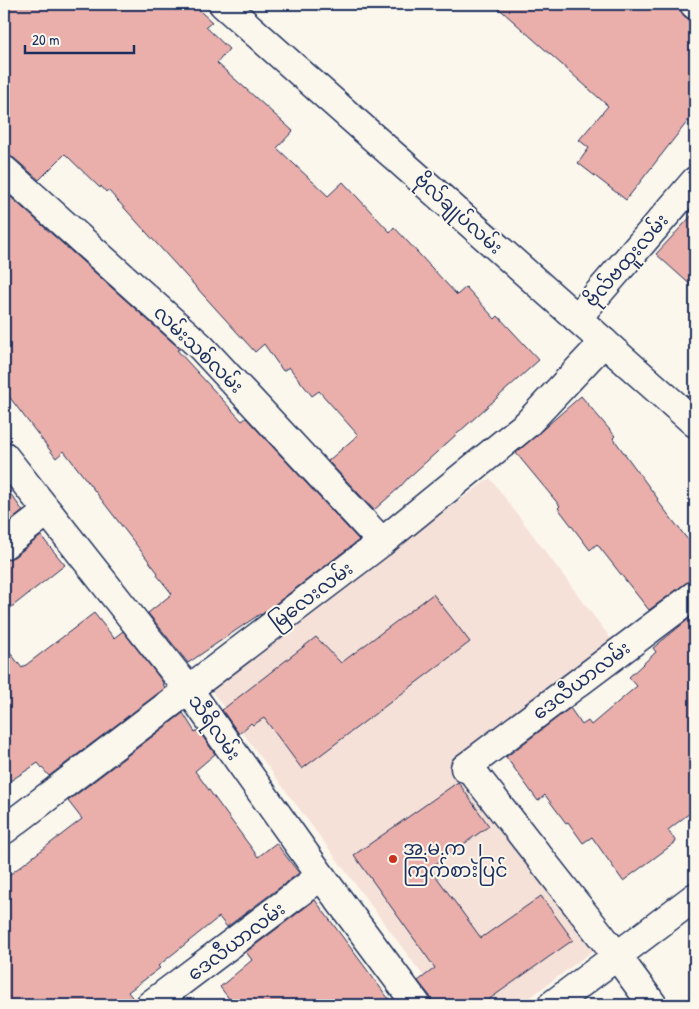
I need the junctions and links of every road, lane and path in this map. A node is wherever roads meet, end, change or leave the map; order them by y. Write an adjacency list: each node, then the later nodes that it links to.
1 (224, 4): 4 (street, ဗိုလ်ချုပ်လမ်း)
2 (4, 170): 9 (street, လမ်းသစ်လမ်း)
3 (695, 181): 4 (street, ဗိုလ်ဗထူးလမ်း)
4 (577, 318): 5 (street, ဗိုလ်ချုပ်လမ်း)
5 (604, 342): 6 (street, ဗိုလ်ချုပ်လမ်း); 9 (street, မြလေးလမ်း)
6 (695, 423)
7 (4, 456): 8 (street, သီရိလမ်း)
8 (47, 512): 10 (street); 12 (street, သီရိလမ်း)
9 (382, 542): 12 (street, မြလေးလမ်း)
10 (4, 545)
11 (695, 594): 16 (street, ဒေလီယာလမ်း)
12 (188, 689): 13 (street, မြလေးလမ်း); 14 (street, သီရိလမ်း)
13 (4, 830)
14 (321, 876): 17 (street, ဒေလီယာလမ်း); 18 (street, သီရိလမ်း)
15 (695, 896): 16 (street)
16 (617, 956): 19 (street); 20 (street, ဒေလီယာလမ်း)
17 (150, 1005)
18 (417, 1005)
19 (552, 1005)
20 (653, 1005)

